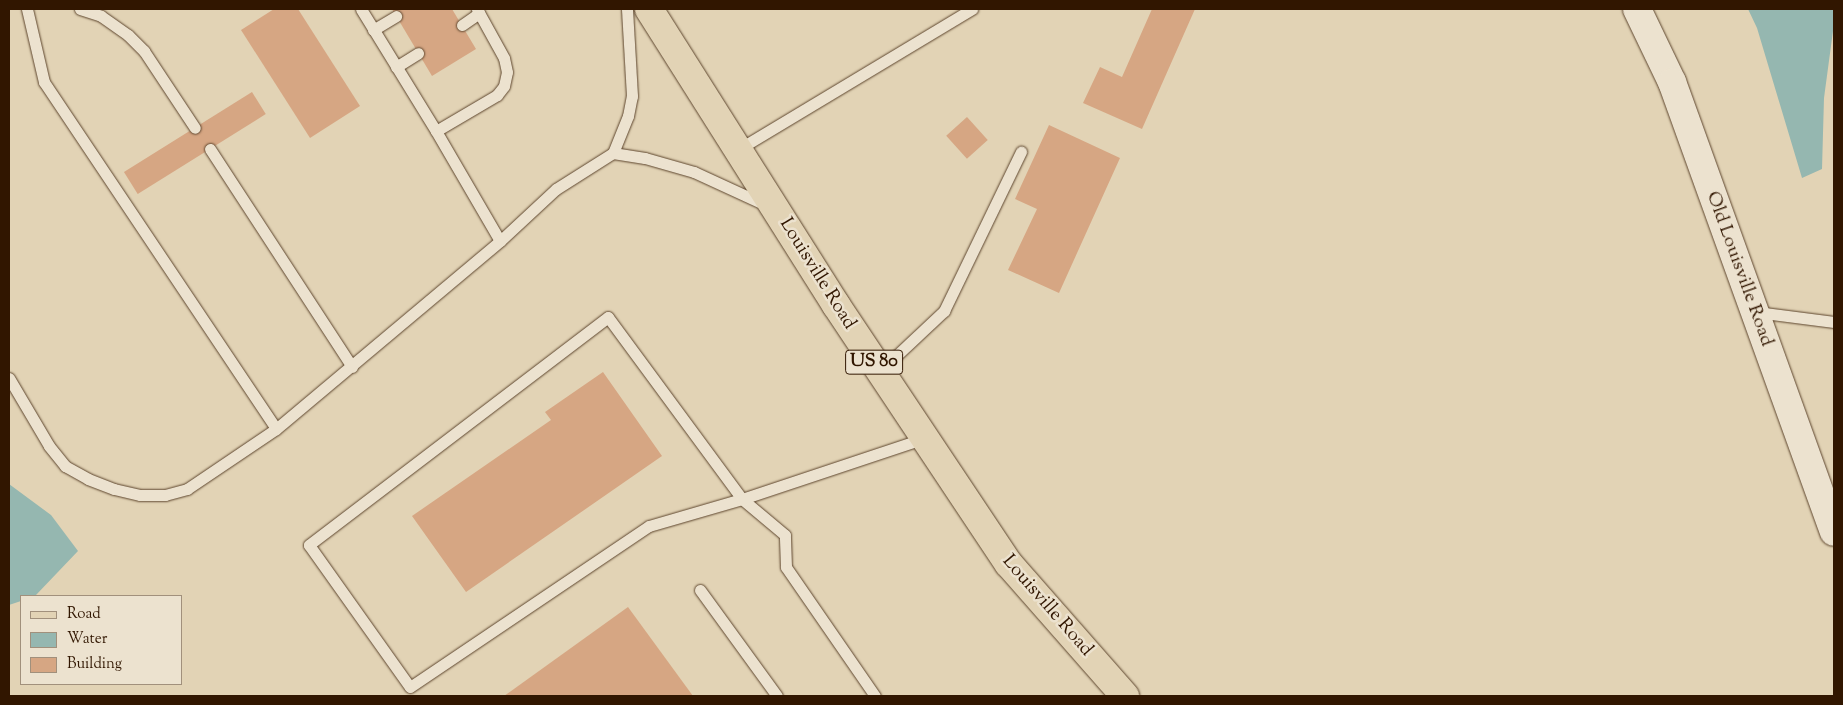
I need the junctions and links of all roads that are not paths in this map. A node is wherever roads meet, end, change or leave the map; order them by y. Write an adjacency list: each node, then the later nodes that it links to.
1 (27, 9): 27 (lane)
2 (80, 9): 14 (lane)
3 (361, 9): 11 (lane)
4 (627, 9): 19 (lane)
5 (649, 9): 17 (main road, Louisville Road / US 80)
6 (972, 9): 17 (lane)
7 (1637, 9): 22 (street, Old Louisville Road)
8 (478, 11): 10 (lane); 15 (lane)
9 (396, 16): 11 (lane)
10 (462, 25)
11 (374, 30): 13 (lane)
12 (418, 53): 13 (lane)
13 (396, 67): 15 (lane)
14 (195, 128)
15 (436, 131): 21 (lane)
16 (210, 149): 24 (lane)
17 (739, 149): 20 (main road, Louisville Road / US 80)
18 (1021, 152): 25 (lane)
19 (612, 153): 20 (lane); 21 (lane)
20 (777, 210): 25 (main road, Louisville Road / US 80)
21 (500, 241): 24 (lane)
22 (1755, 311): 23 (lane); 30 (street, Old Louisville Road)
23 (1834, 322)
24 (352, 367): 27 (lane)
25 (880, 371): 28 (main road, Louisville Road / US 80)
26 (9, 378): 27 (lane)
27 (276, 429)
28 (924, 438): 29 (lane); 34 (main road, Louisville Road / US 80)
29 (742, 499): 29 (lane); 33 (lane)
30 (1834, 532)
31 (700, 590): 32 (lane)
32 (777, 696)
33 (875, 696)
34 (1125, 696)

